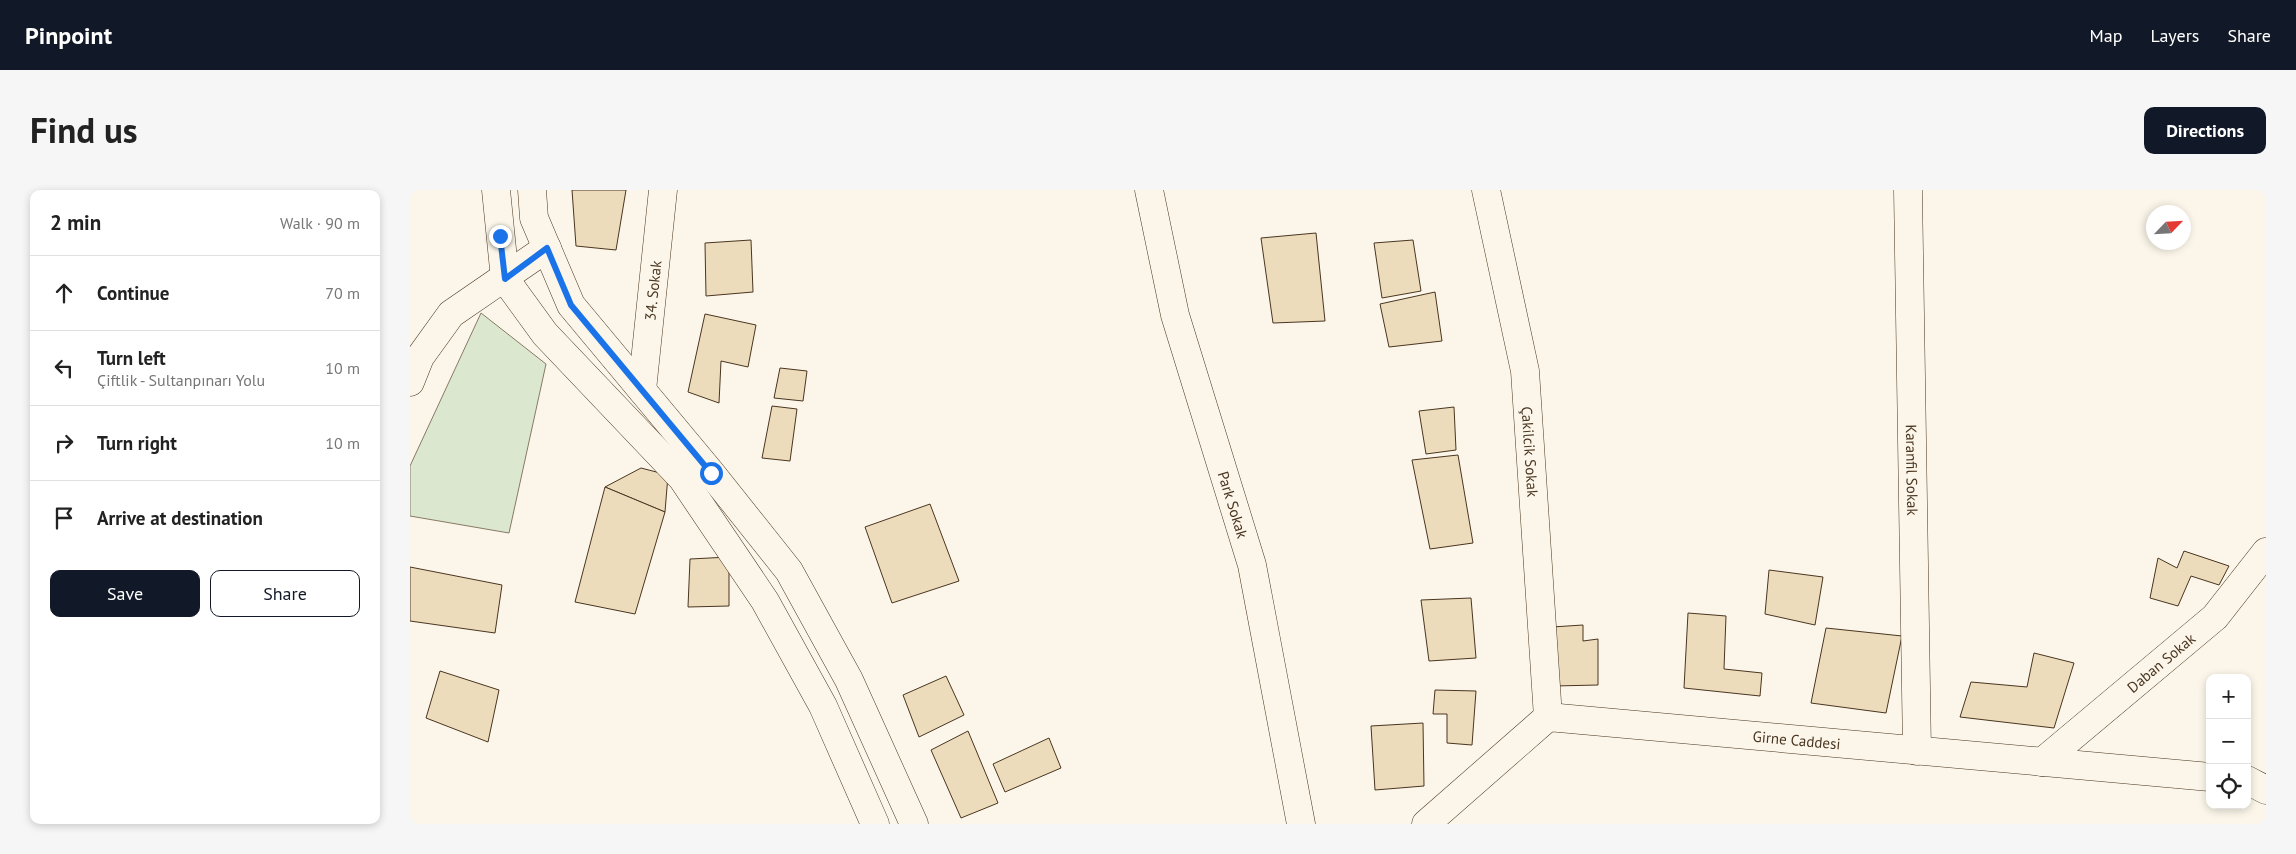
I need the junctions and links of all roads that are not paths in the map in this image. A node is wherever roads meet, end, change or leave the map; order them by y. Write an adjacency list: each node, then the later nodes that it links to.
1 (496, 190): 8 (street)
2 (532, 190): 7 (street)
3 (663, 190): 10 (street, 34. Sokak)
4 (1149, 190): 20 (street, Park Sokak)
5 (1486, 190): 12 (street, Çakilcik Sokak)
6 (1908, 190): 13 (street, Karanfil Sokak)
7 (547, 248): 8 (street); 10 (street)
8 (505, 279): 9 (street); 18 (street)
9 (410, 382)
10 (642, 390): 19 (street)
11 (2266, 552): 14 (street, Daban Sokak)
12 (1548, 716): 13 (street, Girne Caddesi); 21 (street)
13 (1917, 751): 14 (street, Girne Caddesi)
14 (2042, 762): 15 (street, Girne Caddesi)
15 (2206, 777)
16 (2251, 782): 17 (street)
17 (2266, 790)
18 (875, 824)
19 (914, 824)
20 (1301, 824)
21 (1426, 824)

